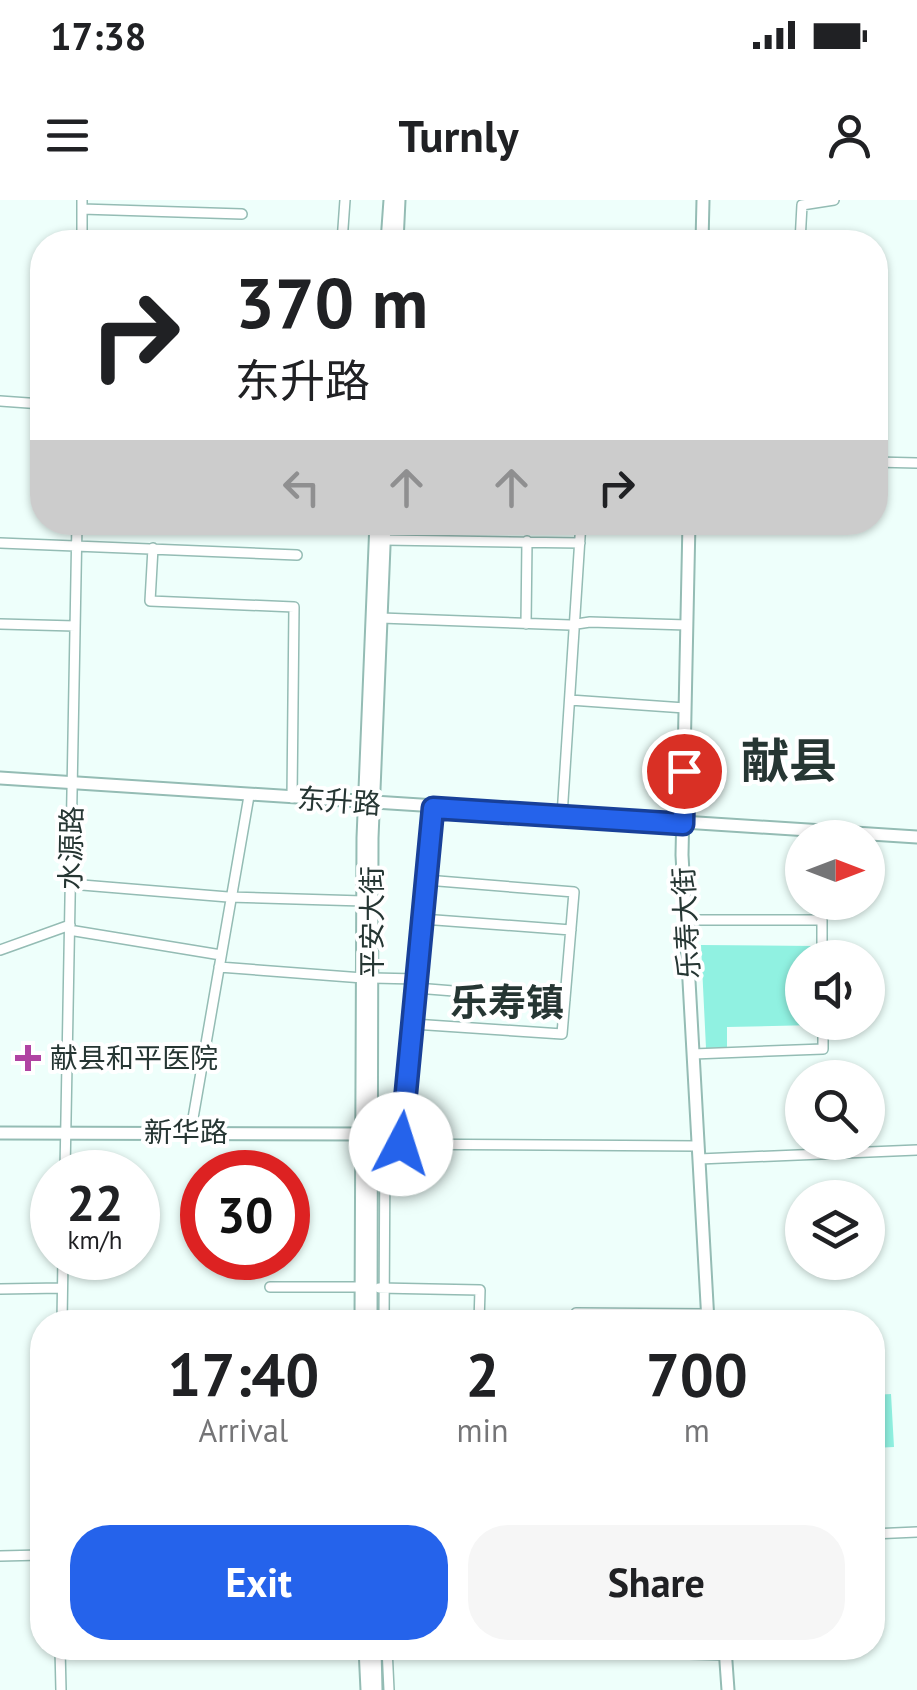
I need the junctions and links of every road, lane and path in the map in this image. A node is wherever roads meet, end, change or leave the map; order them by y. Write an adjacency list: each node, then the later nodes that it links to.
1 (345, 200): 9 (street)
2 (390, 200): 10 (main road)
3 (399, 200): 11 (main road)
4 (703, 200): 12 (main road)
5 (834, 200): 13 (street)
6 (82, 204): 7 (street); 8 (street)
7 (242, 214)
8 (82, 230)
9 (343, 230)
10 (389, 230)
11 (398, 230)
12 (702, 230)
13 (801, 230)
14 (0, 401): 15 (street)
15 (30, 403)
16 (888, 462): 17 (street)
17 (917, 462)
18 (76, 535): 27 (street, 水源路)
19 (376, 535): 42 (main road, 平安大街)
20 (385, 535): 23 (main road, 平安大街)
21 (581, 535): 26 (street)
22 (689, 535): 34 (main road, 乐寿大街)
23 (385, 540): 24 (street); 30 (main road, 平安大街)
24 (527, 542): 26 (street); 32 (street)
25 (0, 543): 27 (street)
26 (580, 543): 33 (street)
27 (76, 544): 28 (street); 35 (street, 水源路)
28 (154, 548): 29 (street); 41 (street)
29 (297, 555)
30 (381, 618): 32 (street); 42 (main road, 平安大街)
31 (0, 624): 35 (street)
32 (526, 624): 33 (street)
33 (576, 624): 34 (street); 36 (street)
34 (687, 625): 37 (main road, 乐寿大街)
35 (75, 626): 39 (street, 水源路)
36 (570, 700): 37 (street); 44 (street)
37 (685, 708): 45 (main road, 乐寿大街)
38 (0, 778): 39 (main road, 东升路)
39 (72, 784): 40 (main road, 东升路); 48 (street, 水源路)
40 (249, 796): 41 (main road, 东升路); 49 (street)
41 (292, 798): 42 (main road, 东升路)
42 (369, 804): 43 (main road, 东升路); 50 (main road, 平安大街); 58 (main road, 平安大街)
43 (433, 808): 44 (main road, 东升路); 47 (street)
44 (562, 816): 45 (main road, 东升路)
45 (683, 824): 46 (main road, 东升路); 52 (main road, 乐寿大街)
46 (917, 837)
47 (426, 880): 51 (street); 54 (street)
48 (70, 884): 49 (street); 53 (street, 水源路)
49 (231, 897): 50 (street); 57 (street)
50 (363, 901): 58 (main road, 平安大街)
51 (422, 919): 54 (street); 59 (street)
52 (686, 920): 55 (street); 63 (main road, 乐寿大街)
53 (70, 927): 56 (street); 57 (street); 65 (street, 水源路)
54 (570, 930): 60 (street)
55 (822, 940)
56 (0, 950)
57 (220, 961): 58 (street); 64 (street)
58 (368, 978): 59 (street); 67 (main road, 平安大街)
59 (417, 984): 60 (street); 61 (street)
60 (565, 1000): 61 (street)
61 (413, 1024): 69 (street)
62 (823, 1040): 63 (street)
63 (692, 1054): 72 (main road, 乐寿大街)
64 (192, 1124): 65 (main road, 新华路); 67 (main road, 新华路)
65 (66, 1129): 66 (main road, 新华路); 67 (main road, 新华路); 70 (street, 水源路)
66 (0, 1130)
67 (368, 1133): 68 (street); 76 (main road, 平安大街)
68 (386, 1144): 69 (street); 76 (street)
69 (401, 1144): 72 (street)
70 (66, 1150)
71 (917, 1150): 72 (street)
72 (698, 1152): 83 (main road, 乐寿大街)
73 (62, 1280): 75 (street)
74 (270, 1287): 76 (street)
75 (62, 1288): 77 (street); 78 (street)
76 (372, 1288): 79 (main road, 平安大街); 80 (main road, 平安大街); 81 (street); 82 (street)
77 (0, 1290)
78 (62, 1310)
79 (365, 1310)
80 (371, 1310)
81 (380, 1310)
82 (479, 1310)
83 (708, 1310)
84 (917, 1532): 85 (street)
85 (885, 1533)
86 (30, 1555): 87 (street)
87 (0, 1556)
88 (61, 1660): 93 (street)
89 (366, 1660): 94 (main road)
90 (375, 1660): 95 (main road)
91 (388, 1660): 96 (street)
92 (726, 1660): 97 (main road)
93 (62, 1690)
94 (367, 1690)
95 (376, 1690)
96 (389, 1690)
97 (728, 1690)

